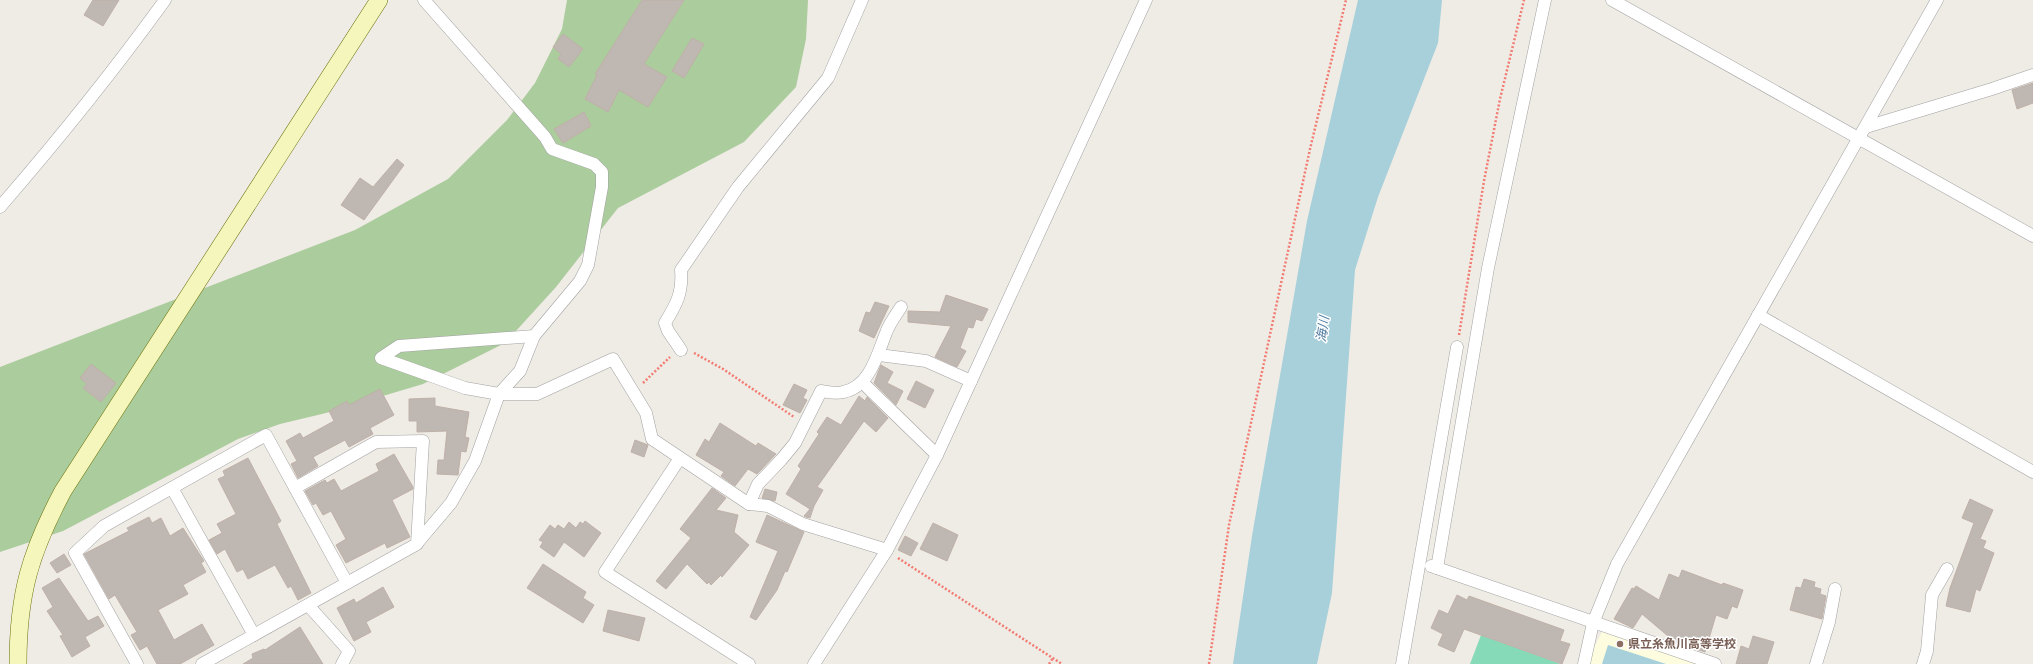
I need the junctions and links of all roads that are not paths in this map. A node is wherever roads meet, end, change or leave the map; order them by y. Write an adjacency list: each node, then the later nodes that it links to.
1 (165, 0): 12 (street)
2 (379, 0): 39 (street)
3 (424, 0): 16 (street)
4 (862, 0): 18 (street)
5 (1146, 0): 20 (street)
6 (1545, 0): 32 (street)
7 (1612, 0): 11 (street)
8 (1937, 0): 10 (street)
9 (2033, 75): 10 (street)
10 (1866, 127): 11 (street)
11 (1859, 138): 13 (street); 15 (street)
12 (0, 207)
13 (2033, 236)
14 (901, 307): 19 (street)
15 (1758, 315): 25 (street); 37 (street)
16 (534, 336): 22 (street); 22 (street)
17 (1457, 347): 31 (street)
18 (681, 350)
19 (879, 355): 20 (street); 21 (street)
20 (972, 381): 23 (street)
21 (862, 382): 23 (street); 28 (street)
22 (499, 394): 24 (street); 29 (street)
23 (937, 455): 30 (street)
24 (680, 458): 28 (street); 43 (street)
25 (2033, 472)
26 (172, 488): 27 (street); 38 (street); 40 (street)
27 (295, 488): 29 (street); 34 (street)
28 (749, 504): 30 (street)
29 (418, 542): 34 (street)
30 (887, 550): 44 (street)
31 (1421, 562): 32 (street); 45 (street)
32 (1437, 568): 37 (street)
33 (1947, 569): 49 (street)
34 (347, 583): 36 (street)
35 (1835, 589): 48 (street)
36 (308, 605): 38 (street); 42 (street)
37 (1593, 623): 46 (street); 47 (street)
38 (254, 635): 41 (street)
39 (18, 664)
40 (137, 664)
41 (203, 664)
42 (342, 664)
43 (749, 664)
44 (814, 664)
45 (1402, 664)
46 (1584, 664)
47 (1715, 664)
48 (1816, 664)
49 (1923, 664)

